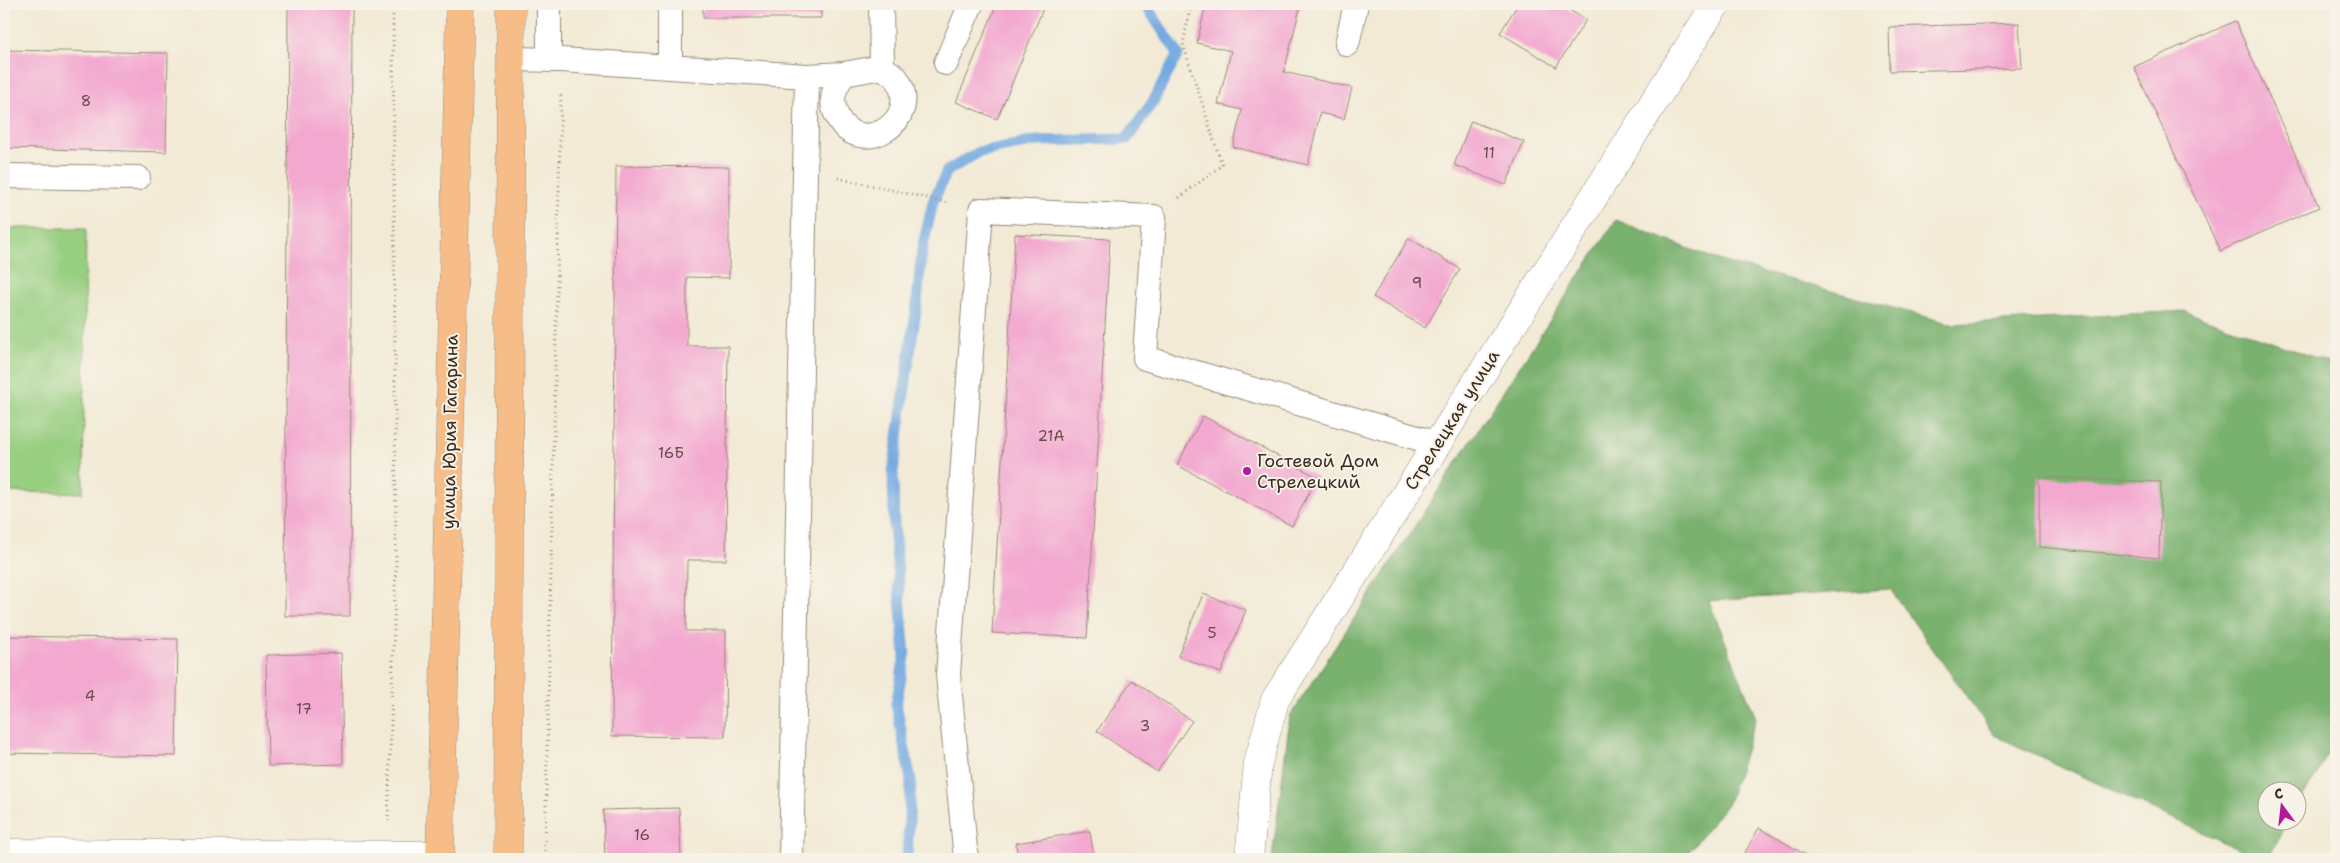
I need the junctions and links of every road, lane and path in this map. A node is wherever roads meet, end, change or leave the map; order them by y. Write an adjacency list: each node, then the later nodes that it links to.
1 (393, 4): 26 (path)
2 (460, 4): 28 (main road, улица Юрия Гагарина)
3 (511, 4): 12 (main road)
4 (549, 4): 13 (lane)
5 (670, 4): 15 (lane)
6 (881, 4): 16 (lane)
7 (971, 4): 14 (lane)
8 (1192, 4): 23 (path)
9 (1356, 4): 11 (lane)
10 (1716, 4): 24 (street, Стрелецкая улица)
11 (1347, 44)
12 (511, 59): 13 (lane); 29 (main road)
13 (555, 60): 15 (lane); 30 (path)
14 (946, 63)
15 (670, 67): 18 (lane)
16 (882, 67): 17 (lane); 17 (lane)
17 (844, 74): 18 (lane)
18 (806, 76): 19 (lane)
19 (805, 171): 22 (path); 31 (lane)
20 (4, 176): 21 (lane)
21 (138, 178)
22 (952, 204)
23 (1154, 217): 24 (lane); 32 (lane)
24 (1438, 444): 33 (street, Стрелецкая улица)
25 (4, 853): 27 (street)
26 (387, 856): 27 (street); 28 (street)
27 (74, 857)
28 (440, 857)
29 (508, 859)
30 (545, 859)
31 (791, 859)
32 (966, 859)
33 (1249, 859)

